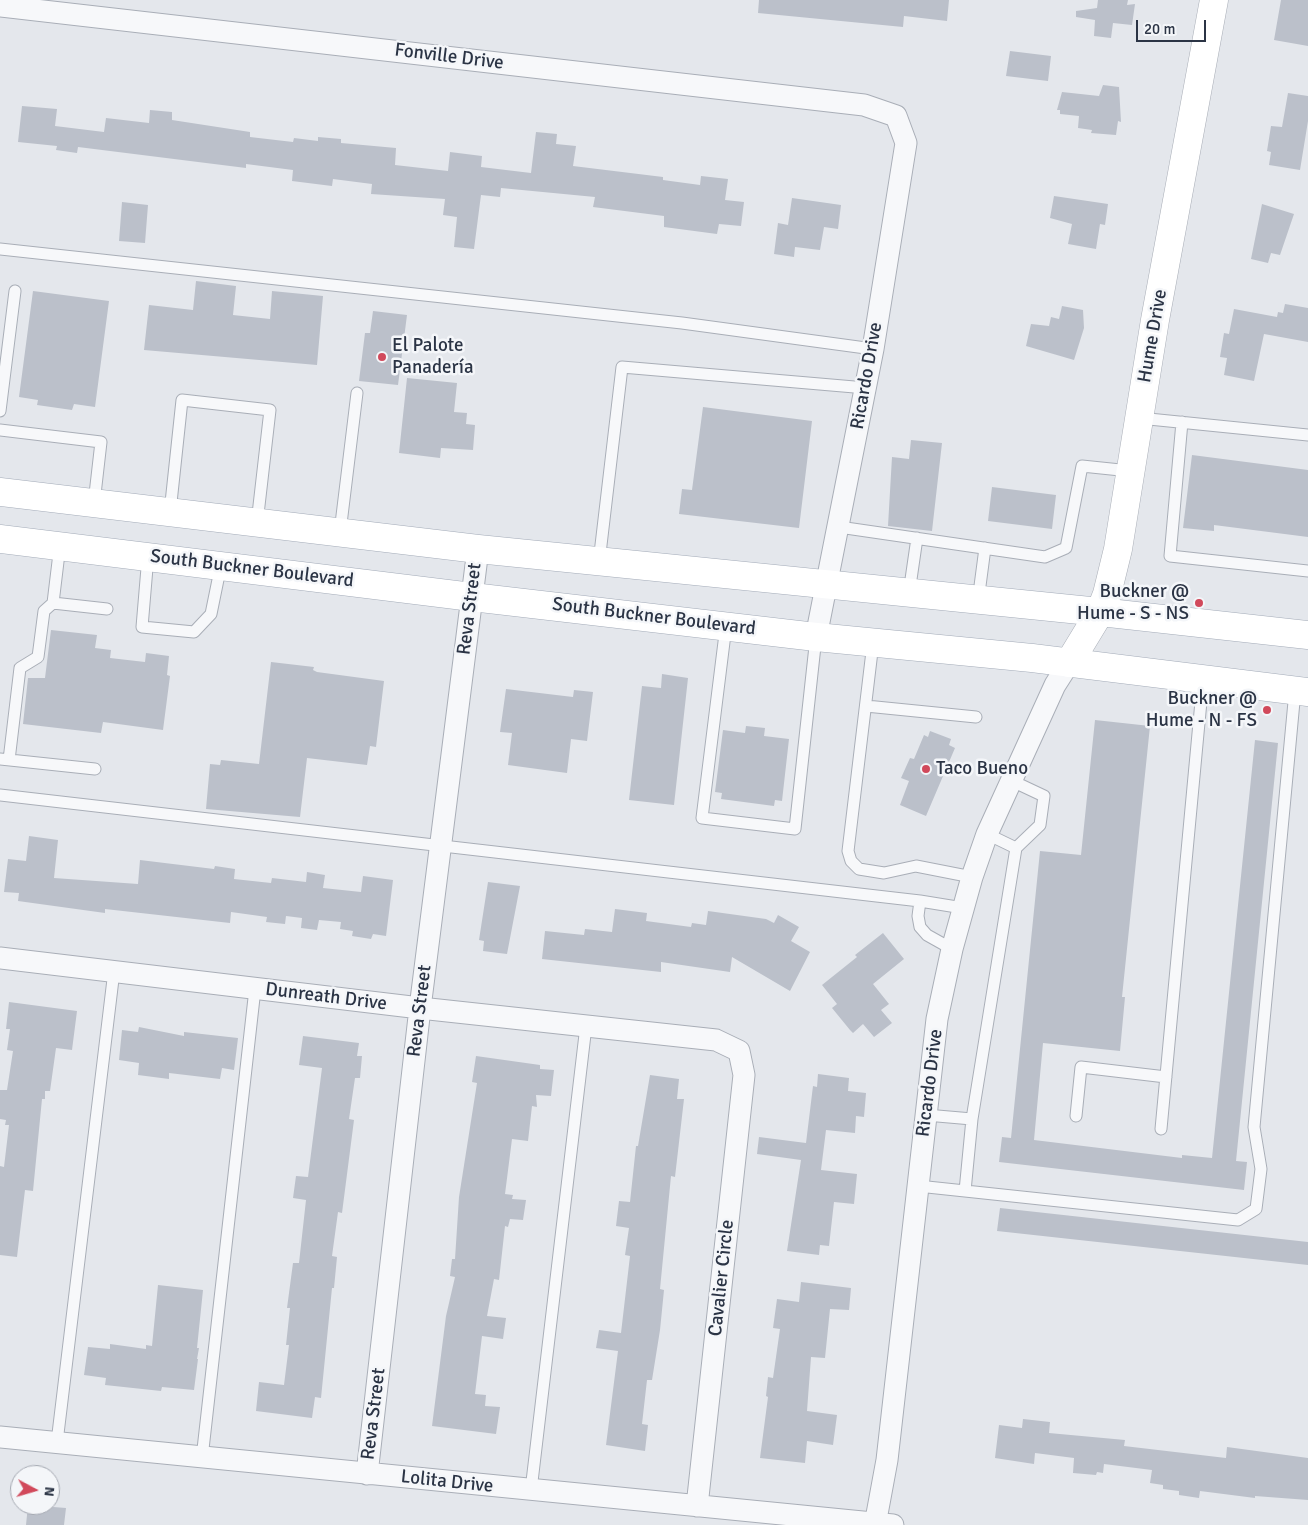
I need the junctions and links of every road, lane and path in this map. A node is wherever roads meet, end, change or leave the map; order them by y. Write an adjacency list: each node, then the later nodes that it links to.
1 (1214, 0): 10 (main road, Hume Drive)
2 (0, 6): 3 (street, Fonville Drive)
3 (896, 116): 6 (street, Ricardo Drive)
4 (0, 249): 6 (lane)
5 (15, 291): 9 (lane)
6 (873, 349): 7 (street, Ricardo Drive)
7 (866, 388): 19 (street, Ricardo Drive); 27 (lane)
8 (357, 393): 20 (lane)
9 (0, 412)
10 (1139, 418): 11 (lane); 14 (main road, Hume Drive)
11 (1182, 422): 13 (lane); 29 (lane)
12 (0, 430): 16 (lane)
13 (1308, 436)
14 (1130, 471): 24 (lane); 36 (main road, Hume Drive)
15 (0, 492): 16 (main road)
16 (94, 503): 17 (main road)
17 (170, 512): 18 (main road); 18 (lane)
18 (258, 523): 20 (main road)
19 (839, 527): 22 (lane); 30 (street, Ricardo Drive)
20 (340, 532): 25 (main road)
21 (0, 538): 23 (main road, South Buckner Boulevard)
22 (917, 538): 24 (lane); 31 (lane)
23 (60, 545): 26 (main road, South Buckner Boulevard); 34 (lane)
24 (985, 548): 33 (lane)
25 (478, 549): 27 (main road); 32 (street, Reva Street)
26 (148, 556): 28 (main road, South Buckner Boulevard); 28 (lane)
27 (600, 562): 30 (main road)
28 (221, 565): 32 (main road, South Buckner Boulevard)
29 (1308, 571)
30 (826, 586): 31 (main road); 39 (street, Ricardo Drive)
31 (909, 594): 33 (main road)
32 (472, 597): 37 (main road, South Buckner Boulevard); 51 (street, Reva Street)
33 (978, 601): 36 (main road)
34 (53, 603): 35 (lane); 46 (lane)
35 (107, 609)
36 (1100, 612): 38 (main road); 41 (main road, Hume Drive)
37 (726, 625): 39 (main road, South Buckner Boulevard); 39 (lane)
38 (1308, 635)
39 (816, 636): 40 (main road, South Buckner Boulevard)
40 (873, 642): 41 (main road, South Buckner Boulevard); 44 (lane)
41 (1069, 663): 42 (main road, South Buckner Boulevard); 48 (street, Ricardo Drive)
42 (1203, 680): 43 (main road, South Buckner Boulevard); 63 (lane)
43 (1301, 692): 69 (lane)
44 (866, 706): 45 (lane); 53 (lane)
45 (976, 717)
46 (5, 760): 47 (lane)
47 (95, 769)
48 (1010, 780): 50 (street, Ricardo Drive); 52 (lane)
49 (0, 795): 51 (lane)
50 (987, 834): 52 (lane); 53 (street, Ricardo Drive)
51 (441, 845): 54 (lane); 60 (street, Reva Street)
52 (1016, 848): 66 (lane)
53 (972, 877): 55 (street, Ricardo Drive)
54 (920, 901): 55 (lane); 56 (lane)
55 (963, 908): 56 (street, Ricardo Drive)
56 (952, 949): 64 (street, Ricardo Drive)
57 (0, 958): 58 (street, Dunreath Drive)
58 (114, 971): 59 (street, Dunreath Drive); 71 (lane)
59 (255, 989): 60 (street, Dunreath Drive); 72 (lane)
60 (420, 1008): 61 (street, Dunreath Drive); 73 (street, Reva Street)
61 (586, 1026): 62 (street, Dunreath Drive); 74 (lane)
62 (739, 1050): 75 (street, Cavalier Circle)
63 (1166, 1077): 65 (lane); 67 (lane)
64 (926, 1115): 66 (lane); 68 (street, Ricardo Drive)
65 (1076, 1116)
66 (972, 1119): 69 (lane)
67 (1161, 1129)
68 (918, 1186): 69 (lane); 76 (street, Ricardo Drive)
69 (964, 1191)
70 (0, 1437): 71 (street, Lolita Drive)
71 (57, 1442): 72 (street, Lolita Drive)
72 (202, 1458): 73 (street, Lolita Drive)
73 (367, 1474): 74 (street, Lolita Drive)
74 (531, 1490): 75 (street, Lolita Drive)
75 (697, 1506): 76 (street, Lolita Drive)
76 (881, 1524)

